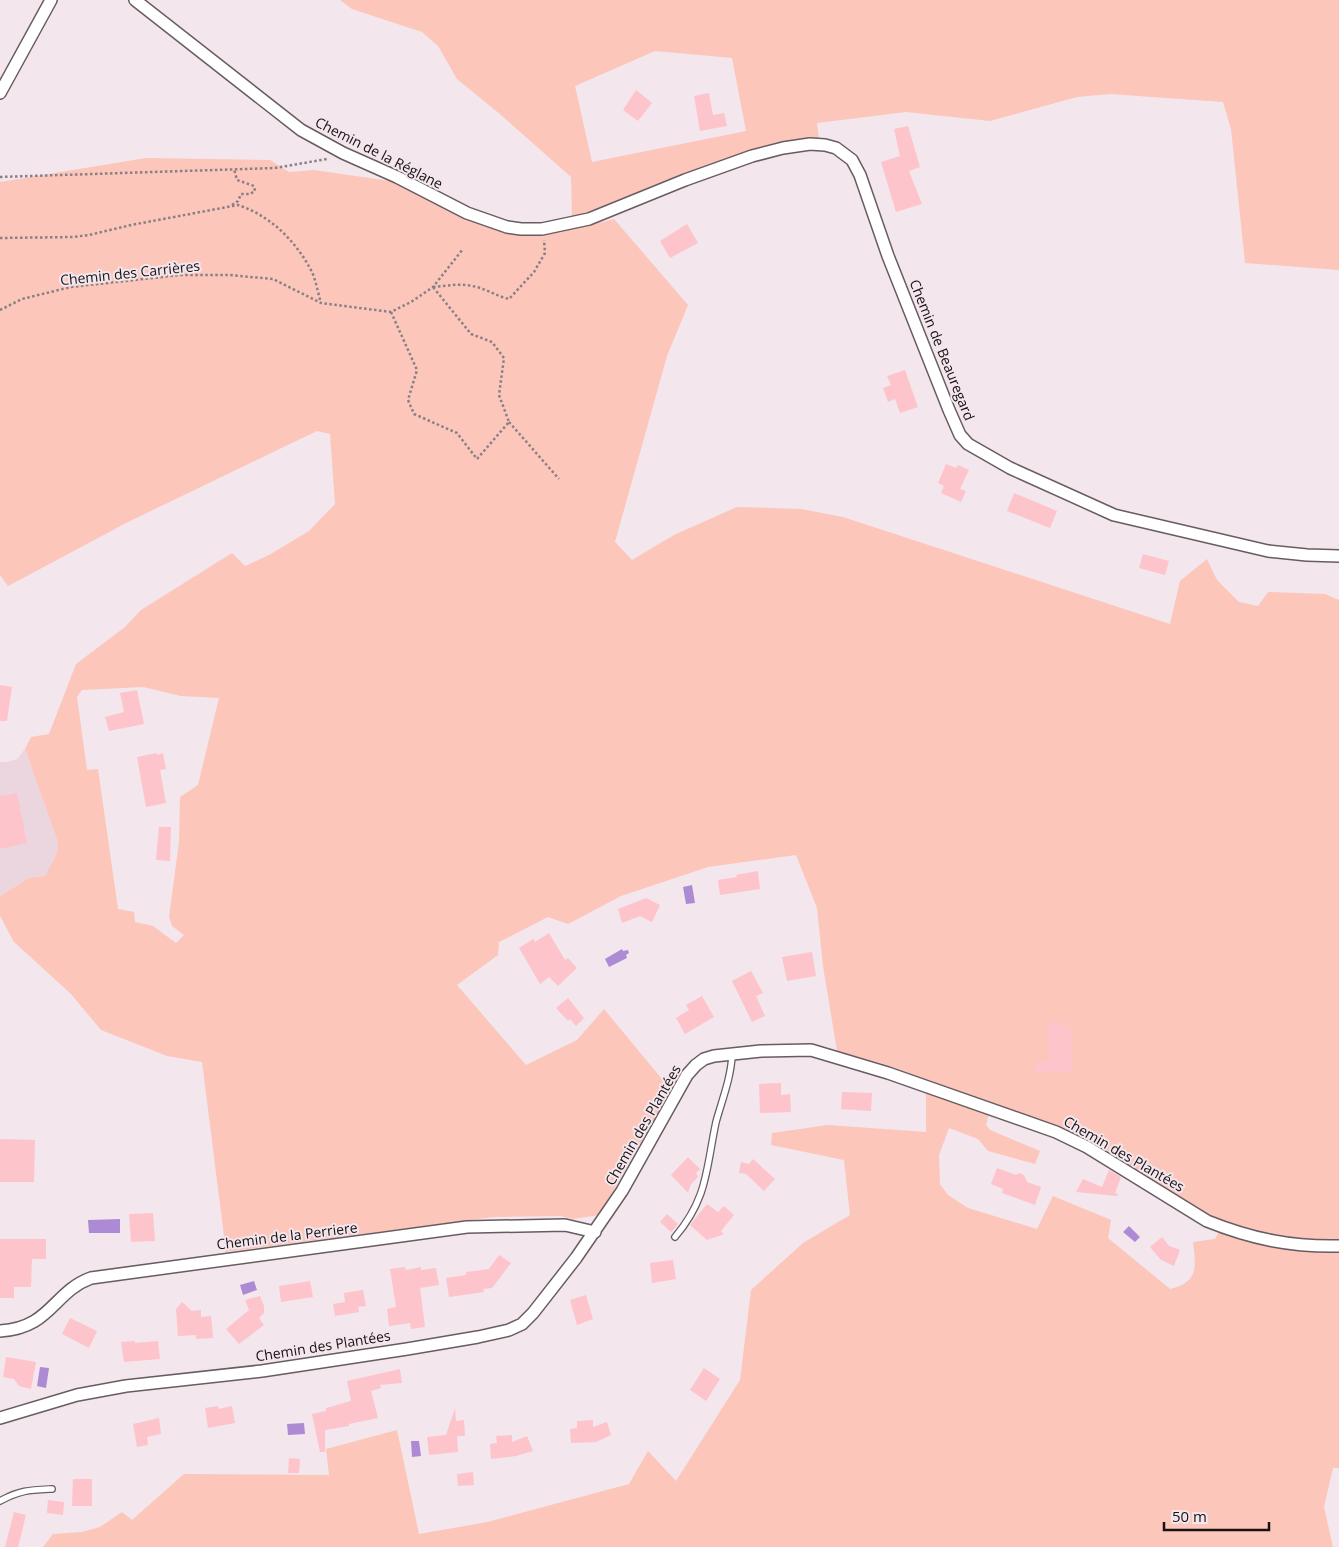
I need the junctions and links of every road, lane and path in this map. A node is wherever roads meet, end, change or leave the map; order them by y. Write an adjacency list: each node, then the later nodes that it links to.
1 (51, 0): 3 (street)
2 (135, 0): 4 (street, Chemin de la Réglane)
3 (0, 94)
4 (343, 154): 5 (path); 9 (street, Chemin de la Réglane)
5 (234, 169): 6 (path); 7 (path)
6 (0, 177)
7 (230, 206): 10 (path); 13 (path)
8 (589, 219): 9 (street, Chemin de la Réglane); 18 (street, Chemin de Beauregard)
9 (542, 229): 12 (path)
10 (0, 238)
11 (463, 249): 12 (path)
12 (433, 287): 15 (path); 16 (path)
13 (321, 303): 14 (path, Chemin des Carrières); 15 (path, Chemin des Carrières)
14 (0, 310)
15 (391, 312): 16 (path)
16 (509, 422): 17 (path)
17 (560, 479)
18 (1339, 556)
19 (732, 1055): 20 (street, Chemin des Plantées); 21 (lane); 22 (street, Chemin des Plantées)
20 (595, 1232): 23 (street, Chemin de la Perriere); 24 (street, Chemin des Plantées)
21 (675, 1237)
22 (1339, 1246)
23 (0, 1331)
24 (0, 1418)
25 (52, 1489): 26 (lane)
26 (0, 1501)

